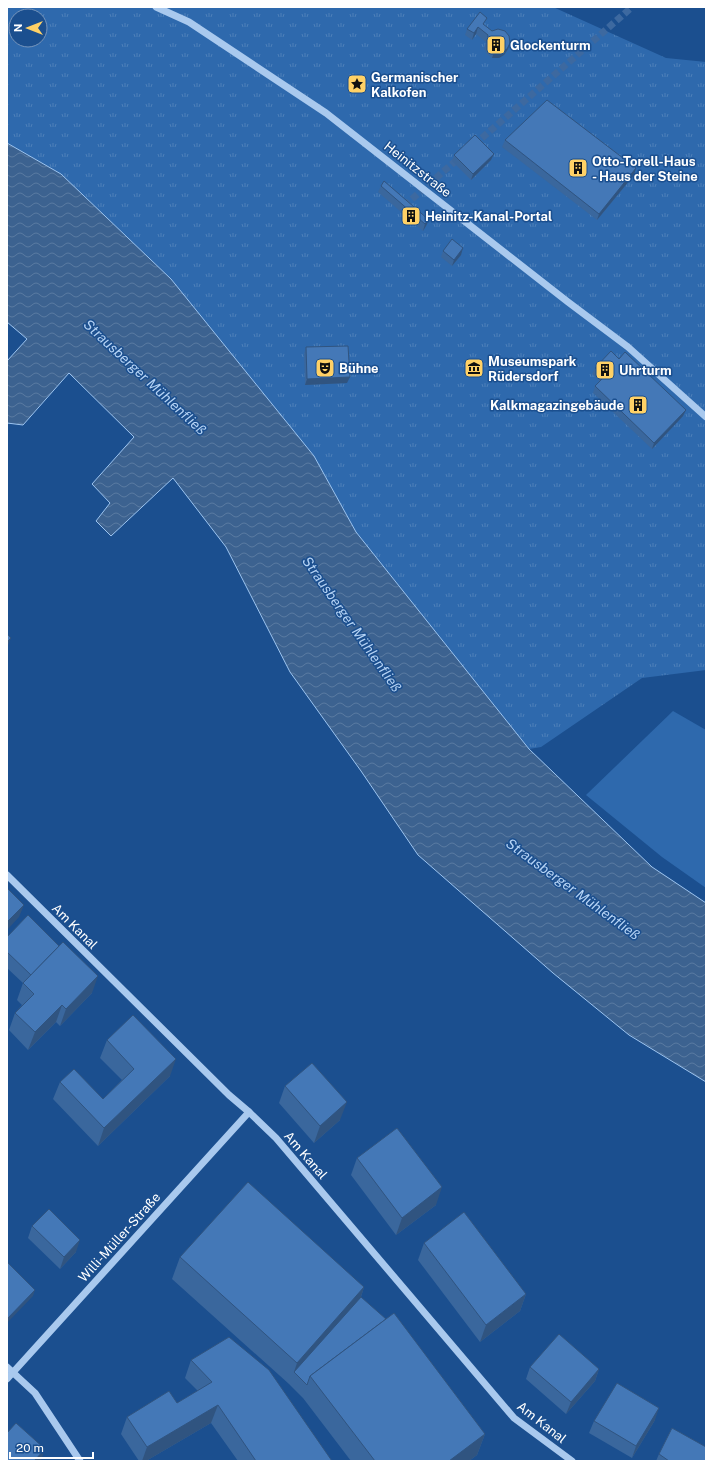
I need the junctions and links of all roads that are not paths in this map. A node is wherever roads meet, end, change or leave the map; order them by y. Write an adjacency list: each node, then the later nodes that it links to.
1 (156, 7): 2 (street, Heinitzstraße)
2 (706, 417)
3 (7, 875): 4 (street, Am Kanal)
4 (249, 1112): 5 (street, Willi-Müller-Straße); 8 (street, Am Kanal)
5 (10, 1370): 6 (street, Willi-Müller-Straße); 7 (street)
6 (7, 1379)
7 (80, 1461)
8 (572, 1461)

